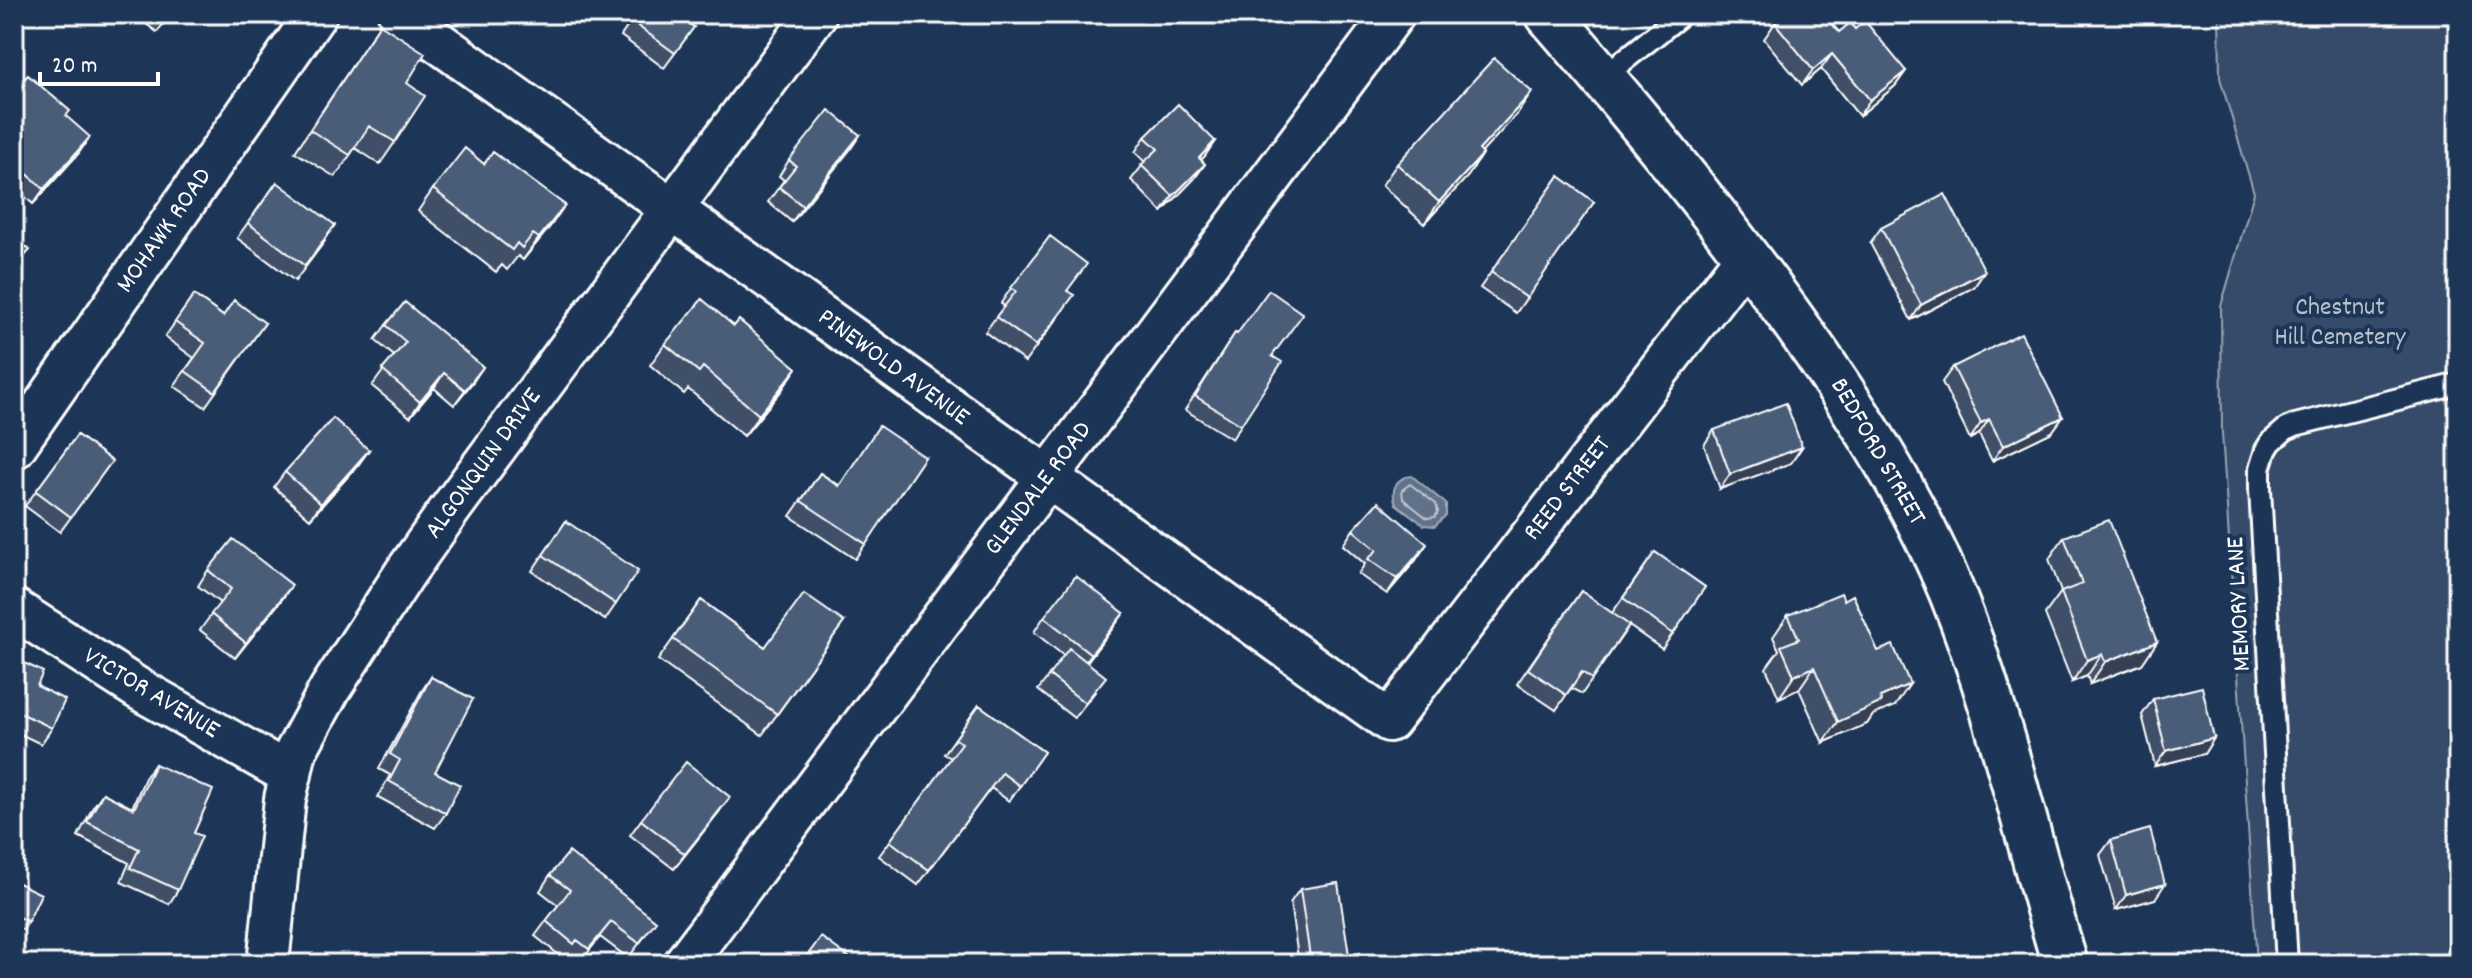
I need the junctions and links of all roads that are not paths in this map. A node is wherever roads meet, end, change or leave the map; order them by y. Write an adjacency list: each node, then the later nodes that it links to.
1 (316, 14): 11 (street, MOHAWK ROAD)
2 (399, 14): 8 (street, PINEWOLD AVENUE)
3 (816, 14): 8 (street, ALGONQUIN DRIVE)
4 (1394, 14): 12 (street, GLENDALE ROAD)
5 (1548, 14): 7 (main road, BEDFORD STREET)
6 (1682, 14): 7 (lane)
7 (1603, 77): 9 (main road, BEDFORD STREET)
8 (671, 209): 12 (street, PINEWOLD AVENUE); 15 (street, ALGONQUIN DRIVE)
9 (1746, 257): 14 (street, REED STREET); 18 (main road, BEDFORD STREET)
10 (2458, 384): 19 (lane, MEMORY LANE)
11 (14, 448)
12 (1047, 478): 14 (street, PINEWOLD AVENUE); 17 (street, GLENDALE ROAD)
13 (14, 609): 15 (street, VICTOR AVENUE)
14 (1389, 721)
15 (291, 775): 16 (street, ALGONQUIN DRIVE)
16 (268, 964)
17 (684, 964)
18 (2065, 964)
19 (2287, 964)

